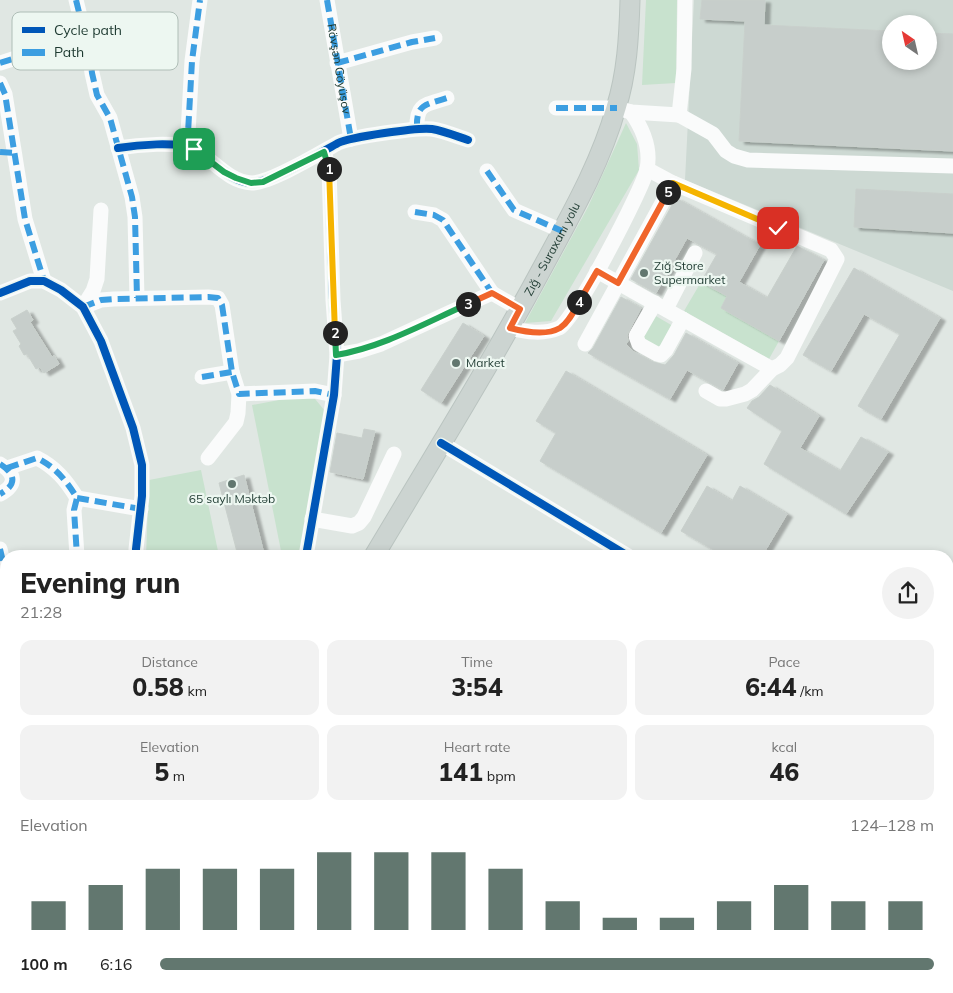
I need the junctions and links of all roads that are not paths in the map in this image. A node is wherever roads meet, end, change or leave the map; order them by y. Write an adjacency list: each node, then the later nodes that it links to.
1 (200, 0): 18 (street)
2 (630, 0): 13 (main road, Zığ - Suraxanı yolu)
3 (685, 0): 14 (street)
4 (330, 1): 8 (street, Rövşən Göyüşov)
5 (435, 38): 8 (street)
6 (12, 59): 7 (street)
7 (0, 63)
8 (337, 63): 16 (street, Rövşən Göyüşov)
9 (92, 70): 19 (street)
10 (0, 83): 21 (street)
11 (447, 98): 15 (street)
12 (556, 108): 13 (street)
13 (624, 110): 14 (street); 23 (street); 28 (main road, Zığ - Suraxanı yolu)
14 (679, 115): 22 (street)
15 (417, 128): 16 (street); 17 (street)
16 (350, 139): 20 (street)
17 (468, 140)
18 (183, 145): 19 (street); 20 (street)
19 (118, 148): 35 (street)
20 (324, 152): 42 (street)
21 (7, 153): 31 (street)
22 (953, 166)
23 (647, 169): 25 (street); 30 (street)
24 (487, 171): 28 (street)
25 (673, 183): 32 (street); 43 (street)
26 (101, 210): 37 (street)
27 (415, 212): 34 (street)
28 (562, 231): 38 (main road, Zığ - Suraxanı yolu)
29 (695, 253): 36 (street)
30 (597, 271): 32 (street); 40 (street)
31 (44, 281): 33 (street); 37 (street)
32 (618, 283): 36 (street); 41 (street)
33 (0, 293)
34 (492, 293): 38 (street); 42 (street)
35 (137, 298): 37 (street); 44 (street)
36 (661, 306): 39 (street); 39 (street)
37 (83, 307): 55 (street)
38 (520, 309): 40 (main road, Zığ - Suraxanı yolu)
39 (684, 319): 43 (street)
40 (510, 328): 49 (main road, Zığ - Suraxanı yolu)
41 (585, 344)
42 (336, 355): 48 (street)
43 (772, 369): 46 (street)
44 (232, 372): 45 (street); 47 (street)
45 (202, 377)
46 (706, 391)
47 (239, 394): 48 (street); 51 (street)
48 (334, 395): 56 (street)
49 (441, 443): 60 (main road, Zığ - Suraxanı yolu); 61 (street)
50 (394, 454): 56 (street)
51 (208, 458)
52 (3, 466): 53 (street); 54 (street)
53 (0, 494)
54 (76, 498): 55 (street); 57 (street)
55 (141, 509): 58 (street)
56 (312, 519): 59 (street)
57 (77, 550)
58 (137, 550)
59 (307, 550)
60 (378, 550)
61 (618, 550)

